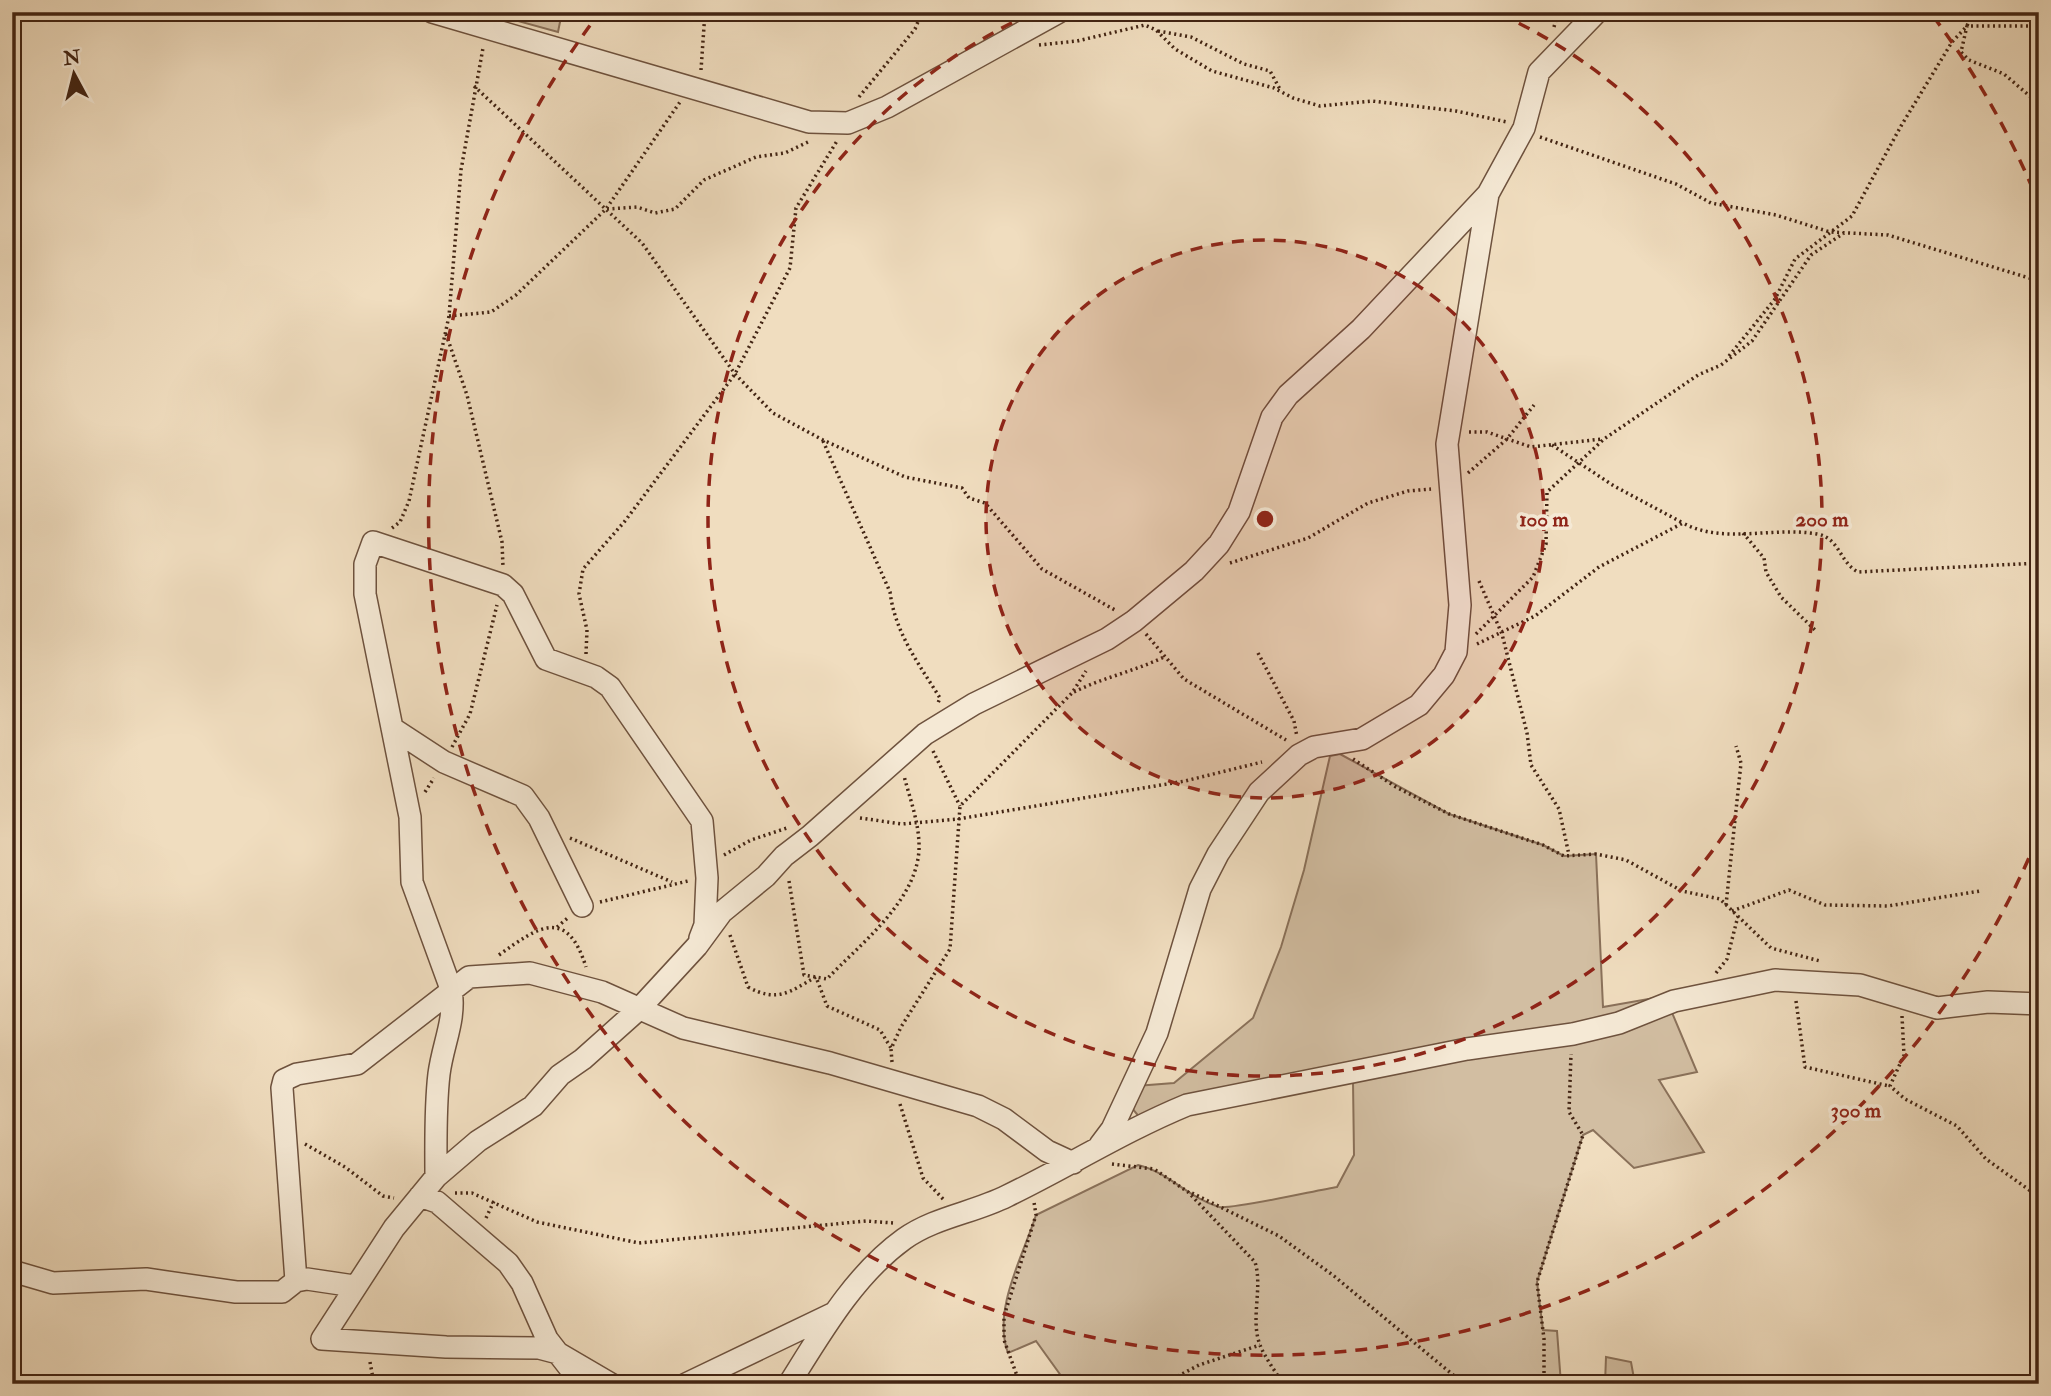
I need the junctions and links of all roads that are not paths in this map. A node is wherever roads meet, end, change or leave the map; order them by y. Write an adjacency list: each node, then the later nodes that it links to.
1 (432, 12): 2 (street)
2 (1059, 12)
3 (1597, 12): 4 (street)
4 (1488, 194): 7 (street); 11 (street)
5 (392, 728): 6 (street); 7 (street); 8 (street)
6 (582, 906)
7 (697, 946): 10 (street)
8 (460, 983): 10 (street); 13 (street); 16 (street)
9 (2039, 1004): 11 (street)
10 (639, 1009): 12 (street); 13 (street)
11 (1100, 1146): 12 (street)
12 (1073, 1163): 18 (street)
13 (436, 1177): 14 (street)
14 (427, 1198): 17 (street); 19 (street)
15 (12, 1271): 16 (street)
16 (296, 1281): 17 (street)
17 (354, 1286): 19 (street)
18 (834, 1313): 22 (street); 23 (street)
19 (558, 1353): 20 (street); 21 (street)
20 (582, 1384)
21 (611, 1384)
22 (686, 1384)
23 (789, 1384)

